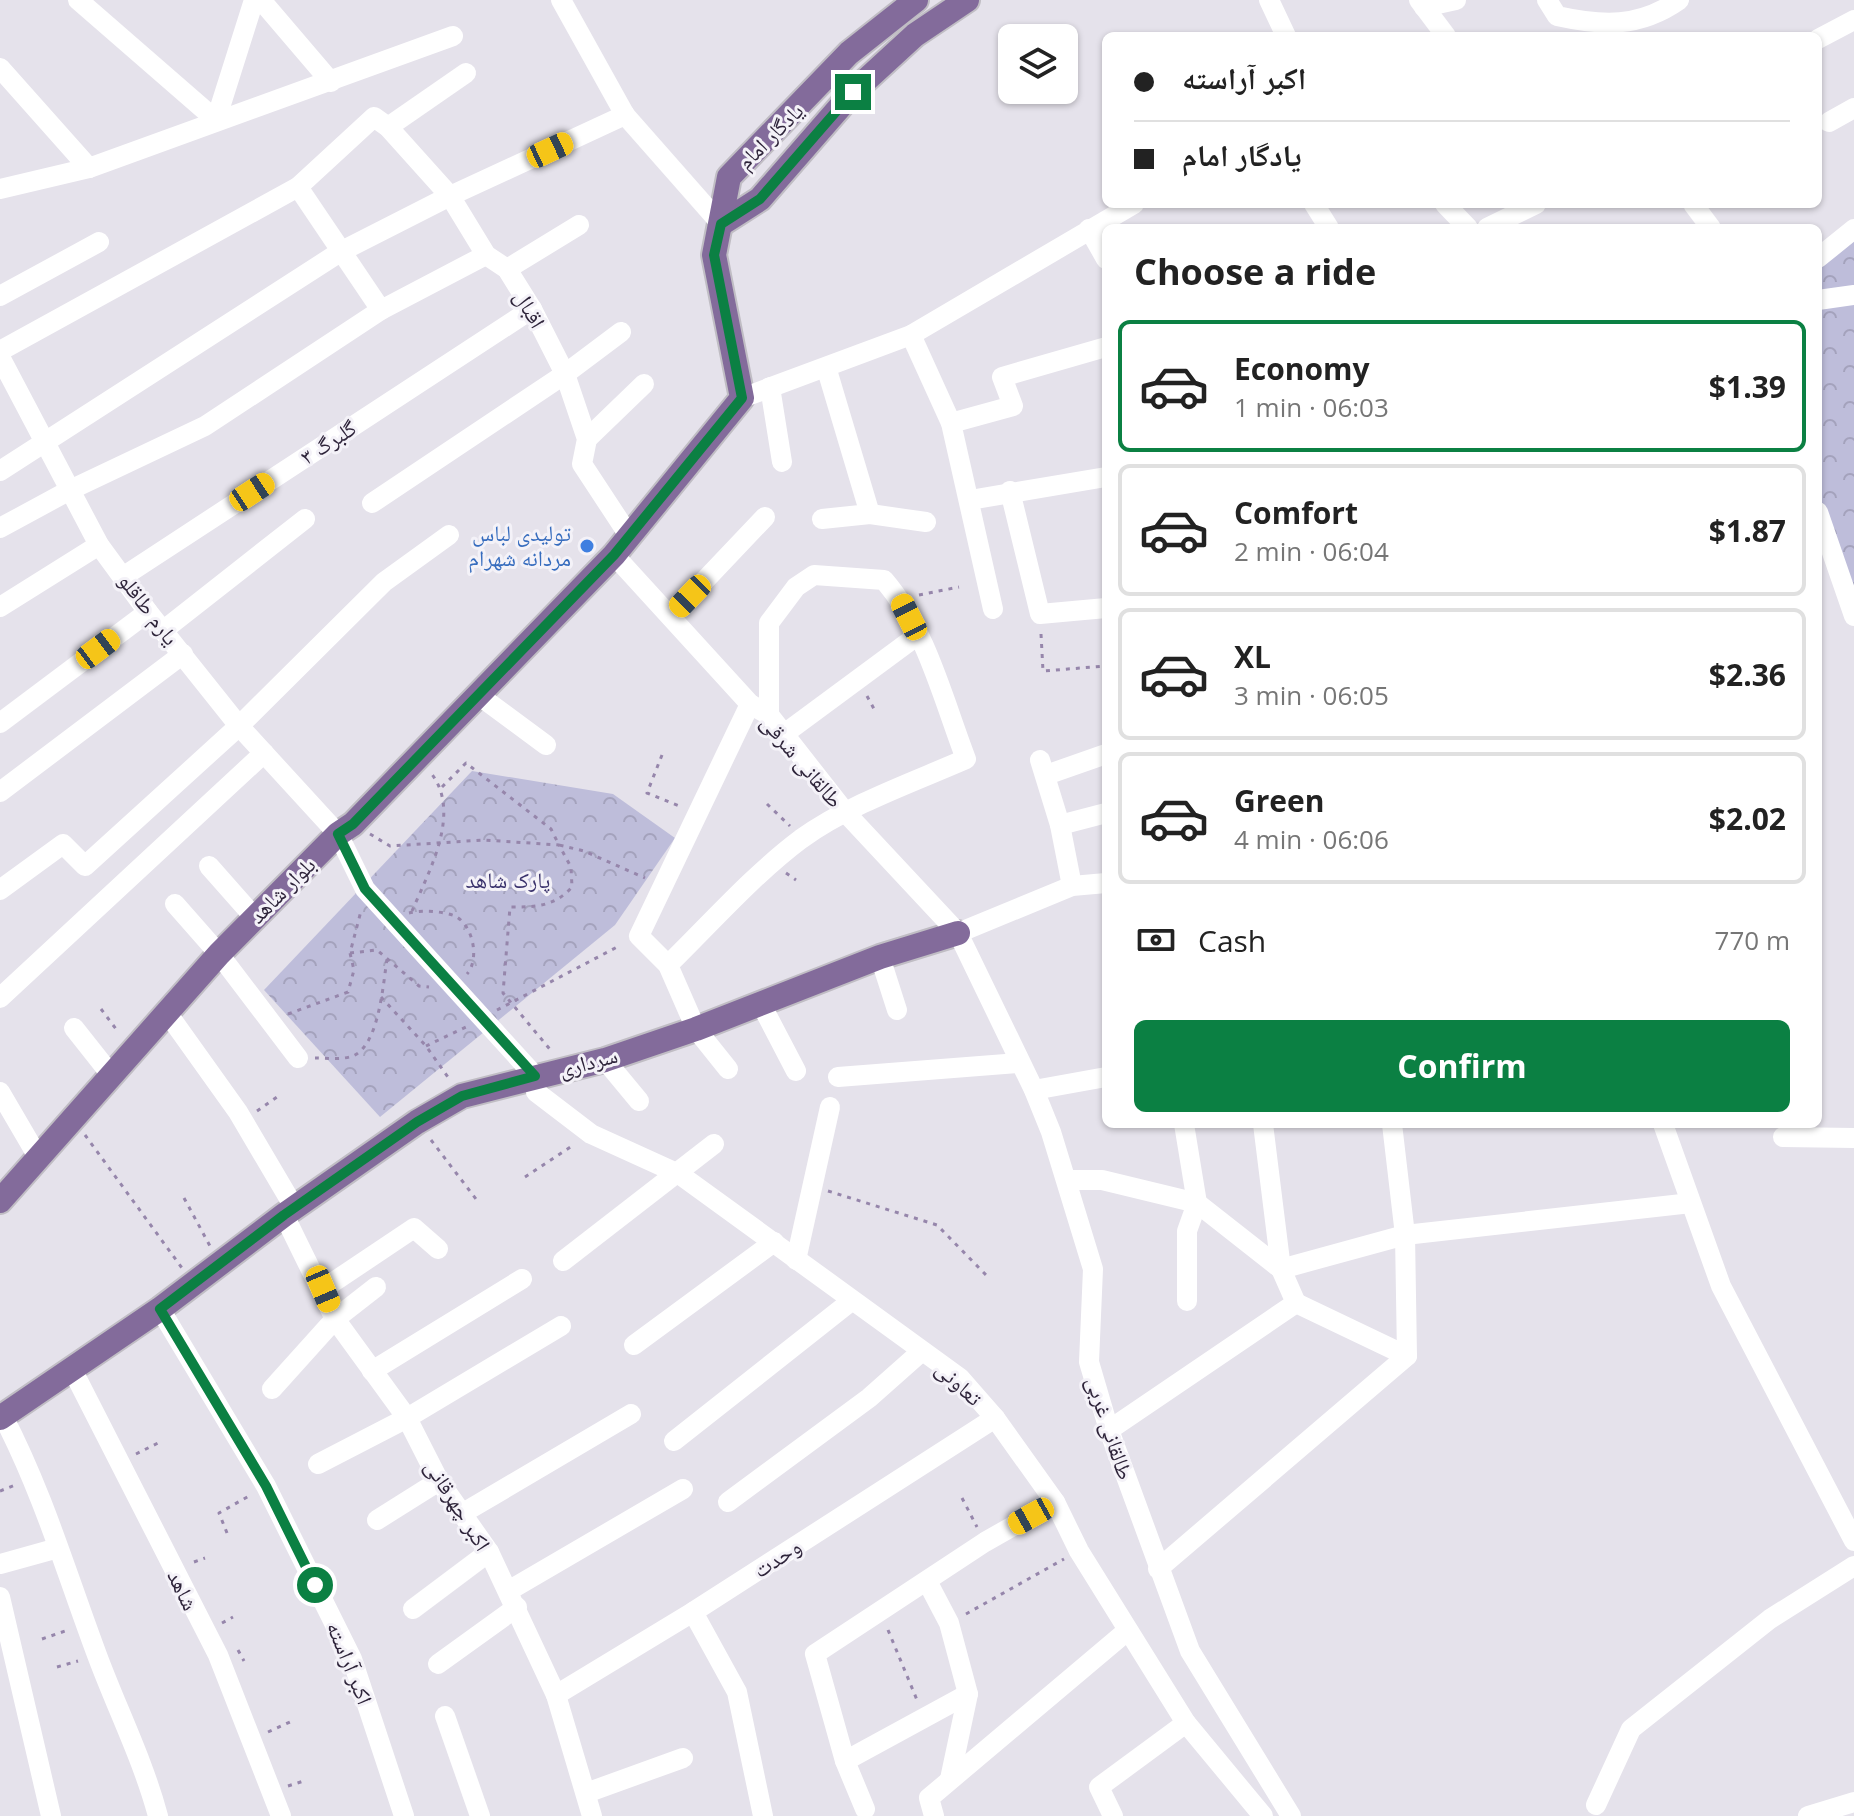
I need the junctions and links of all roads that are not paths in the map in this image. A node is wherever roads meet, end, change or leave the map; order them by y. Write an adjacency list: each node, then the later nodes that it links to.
1 (78, 0): 22 (street)
2 (254, 0): 22 (street)
3 (261, 0): 19 (street)
4 (561, 0): 21 (street)
5 (916, 0): 32 (main road, یادگار امام)
6 (967, 0): 32 (main road, یادگار امام)
7 (1269, 0): 13 (street)
8 (1456, 0): 11 (street)
9 (1547, 0): 10 (street)
10 (1679, 0)
11 (1422, 3): 14 (street)
12 (1854, 20): 16 (street)
13 (1284, 32)
14 (1443, 32)
15 (453, 36): 19 (street)
16 (1822, 37)
17 (0, 68): 25 (street)
18 (466, 73): 23 (street)
19 (331, 82): 22 (street)
20 (1854, 108): 24 (street)
21 (625, 115): 28 (street); 32 (street)
22 (216, 120): 25 (street)
23 (381, 122): 26 (street); 28 (street, اقبال)
24 (1829, 122)
25 (89, 168): 27 (street)
26 (298, 187): 39 (street); 52 (street)
27 (0, 189)
28 (450, 196): 39 (street); 41 (street, اقبال)
29 (1127, 208): 36 (street)
30 (1449, 208): 33 (street)
31 (1528, 208): 34 (street)
32 (721, 224): 57 (main road)
33 (1464, 224)
34 (1495, 224)
35 (579, 225): 43 (street)
36 (1089, 229): 40 (street); 50 (street)
37 (1854, 229): 42 (street)
38 (99, 242): 45 (street)
39 (340, 252): 48 (street); 60 (street)
40 (1102, 252)
41 (486, 255): 43 (street, اقبال); 48 (street)
42 (1822, 255)
43 (507, 269): 47 (street, اقبال)
44 (1854, 295): 46 (street)
45 (0, 296)
46 (1822, 299)
47 (532, 309): 54 (street, اقبال); 79 (street, گلبرگ ۳)
48 (381, 310): 64 (street)
49 (621, 332): 54 (street)
50 (911, 335): 53 (street); 58 (street)
51 (1102, 348): 58 (street)
52 (0, 354): 60 (street, یارم طاقلو)
53 (827, 370): 56 (street); 68 (street)
54 (565, 374): 59 (street, اقبال); 67 (street)
55 (644, 384): 59 (street)
56 (770, 387): 57 (street); 61 (street)
57 (742, 398): 75 (main road, بلوار شاهد)
58 (951, 423): 66 (street)
59 (587, 439): 75 (street, اقبال)
60 (45, 442): 62 (street); 64 (street, یارم طاقلو)
61 (782, 462)
62 (0, 471)
63 (1102, 478): 65 (street)
64 (70, 490): 74 (street); 77 (street, یارم طاقلو)
65 (1010, 491): 66 (street); 81 (street)
66 (970, 500): 82 (street)
67 (372, 503)
68 (870, 514): 71 (street); 72 (street)
69 (765, 517): 84 (street)
70 (305, 519): 86 (street)
71 (822, 519)
72 (926, 522)
73 (1822, 524): 85 (street)
74 (0, 528)
75 (628, 534): 78 (main road, بلوار شاهد)
76 (449, 535): 93 (street)
77 (99, 545): 79 (street, یارم طاقلو); 80 (street)
78 (614, 555): 84 (street, طالقانی شرقی); 89 (main road, بلوار شاهد)
79 (124, 576): 83 (street, یارم طاقلو)
80 (0, 607)
81 (1102, 608)
82 (993, 609)
83 (148, 612): 86 (street, یارم طاقلو); 92 (street)
84 (671, 616): 90 (street, طالقانی شرقی)
85 (1854, 616)
86 (165, 629): 88 (street, یارم طاقلو)
87 (918, 635): 91 (street); 94 (street); 99 (street)
88 (183, 654): 93 (street, یارم طاقلو); 98 (street)
89 (477, 694): 95 (street); 102 (main road, بلوار شاهد)
90 (750, 704): 91 (street, طالقانی شرقی); 112 (street)
91 (769, 715): 94 (street, طالقانی شرقی)
92 (0, 723)
93 (239, 726): 96 (street, یارم طاقلو); 106 (street)
94 (784, 734): 99 (street, طالقانی شرقی)
95 (546, 745)
96 (264, 753): 102 (street, یارم طاقلو); 113 (street)
97 (1102, 755): 101 (street)
98 (0, 792)
99 (845, 812): 109 (street, طالقانی شرقی); 112 (street)
100 (1102, 814): 101 (street)
101 (1060, 825): 105 (street)
102 (346, 829): 108 (main road, بلوار شاهد); 117 (street, یارم طاقلو)
103 (209, 866): 108 (street)
104 (1102, 883): 105 (street, سرداری)
105 (1072, 886): 109 (street, سرداری)
106 (0, 890)
107 (175, 904): 110 (street)
108 (255, 918): 110 (main road, بلوار شاهد)
109 (958, 933): 111 (main road, سرداری); 122 (street, طالقانی غربی)
110 (219, 954): 116 (main road, بلوار شاهد); 120 (street)
111 (880, 957): 114 (main road, سرداری); 115 (street)
112 (668, 965): 119 (street)
113 (0, 998)
114 (761, 1004): 119 (main road, سرداری); 124 (street)
115 (897, 1010)
116 (168, 1014): 125 (main road, بلوار شاهد); 146 (street, اکبر چهرقانی)
117 (483, 1019): 126 (street, تعاونی)
118 (74, 1028): 125 (street)
119 (696, 1029): 121 (main road, سرداری); 123 (street)
120 (298, 1058)
121 (605, 1060): 126 (main road, سرداری); 131 (street)
122 (1019, 1063): 127 (street); 129 (street, طالقانی غربی)
123 (728, 1069)
124 (796, 1071)
125 (112, 1076): 140 (main road, بلوار شاهد)
126 (535, 1076): 141 (street, تعاونی); 146 (main road, سرداری)
127 (838, 1077)
128 (1102, 1078): 129 (street)
129 (1034, 1090): 142 (street, طالقانی غربی)
130 (0, 1092): 140 (street)
131 (639, 1101)
132 (830, 1107): 150 (street)
133 (1185, 1128): 144 (street)
134 (1263, 1128): 152 (street)
135 (1392, 1128): 147 (street)
136 (1664, 1128): 145 (street)
137 (1783, 1137): 138 (street)
138 (1854, 1138)
139 (714, 1144): 141 (street)
140 (38, 1157): 143 (main road, بلوار شاهد)
141 (679, 1174): 148 (street, تعاونی); 151 (street)
142 (1067, 1180): 144 (street); 172 (street, طالقانی غربی)
143 (0, 1201)
144 (1197, 1203): 152 (street); 156 (street)
145 (1691, 1203): 147 (street); 181 (street)
146 (289, 1211): 155 (street, اکبر چهرقانی); 159 (main road, سرداری)
147 (1405, 1235): 152 (street); 164 (street)
148 (774, 1242): 150 (street, تعاونی); 162 (street)
149 (438, 1249): 155 (street)
150 (796, 1260): 157 (street, تعاونی)
151 (563, 1261)
152 (1281, 1269): 158 (street)
153 (522, 1279): 166 (street)
154 (376, 1287): 160 (street)
155 (323, 1289): 160 (street, اکبر چهرقانی)
156 (1187, 1301)
157 (850, 1302): 163 (street, تعاونی); 173 (street)
158 (1296, 1303): 164 (street); 172 (street)
159 (160, 1309): 165 (main road, سرداری); 209 (street, اکبر آراسته)
160 (335, 1319): 166 (street, اکبر چهرقانی); 167 (street)
161 (561, 1326): 170 (street)
162 (634, 1345)
163 (922, 1351): 171 (street, تعاونی); 177 (street)
164 (1407, 1356): 186 (street)
165 (72, 1369): 169 (main road, سرداری); 208 (street, شاهد)
166 (372, 1371): 170 (street, اکبر چهرقانی)
167 (272, 1389)
168 (631, 1414): 179 (street)
169 (2, 1417): 182 (street)
170 (407, 1418): 174 (street); 175 (street, اکبر چهرقانی)
171 (995, 1418): 178 (street, تعاونی); 191 (street, وحدت)
172 (1109, 1430): 186 (street, طالقانی غربی)
173 (674, 1441)
174 (318, 1464)
175 (439, 1481): 179 (street, اکبر چهرقانی); 180 (street)
176 (683, 1489): 189 (street)
177 (728, 1502)
178 (1055, 1502): 187 (street); 192 (street, تعاونی)
179 (463, 1513): 183 (street, اکبر چهرقانی)
180 (377, 1520)
181 (1854, 1541)
182 (58, 1548): 184 (street); 207 (street)
183 (489, 1552): 189 (street, اکبر چهرقانی); 190 (street)
184 (0, 1564)
185 (1854, 1566): 203 (street)
186 (1158, 1569): 215 (street, طالقانی غربی)
187 (928, 1583): 194 (street); 199 (street)
188 (0, 1597): 206 (street)
189 (512, 1599): 193 (street); 195 (street, اکبر چهرقانی)
190 (413, 1609)
191 (693, 1612): 195 (street, وحدت); 212 (street)
192 (1127, 1631): 197 (street, تعاونی); 200 (street)
193 (438, 1664)
194 (968, 1694): 199 (street); 200 (street)
195 (556, 1695): 201 (street, اکبر چهرقانی)
196 (445, 1716): 210 (street)
197 (1186, 1723): 213 (street); 214 (street, تعاونی)
198 (683, 1758): 201 (street)
199 (845, 1761): 205 (street)
200 (950, 1779): 204 (street)
201 (586, 1793): 211 (street, اکبر چهرقانی)
202 (1854, 1802): 216 (street)
203 (1596, 1805)
204 (931, 1807)
205 (865, 1809)
206 (51, 1816)
207 (158, 1816)
208 (281, 1816)
209 (404, 1816)
210 (480, 1816)
211 (592, 1816)
212 (763, 1816)
213 (1113, 1816)
214 (1263, 1816)
215 (1291, 1816)
216 (1808, 1816)

